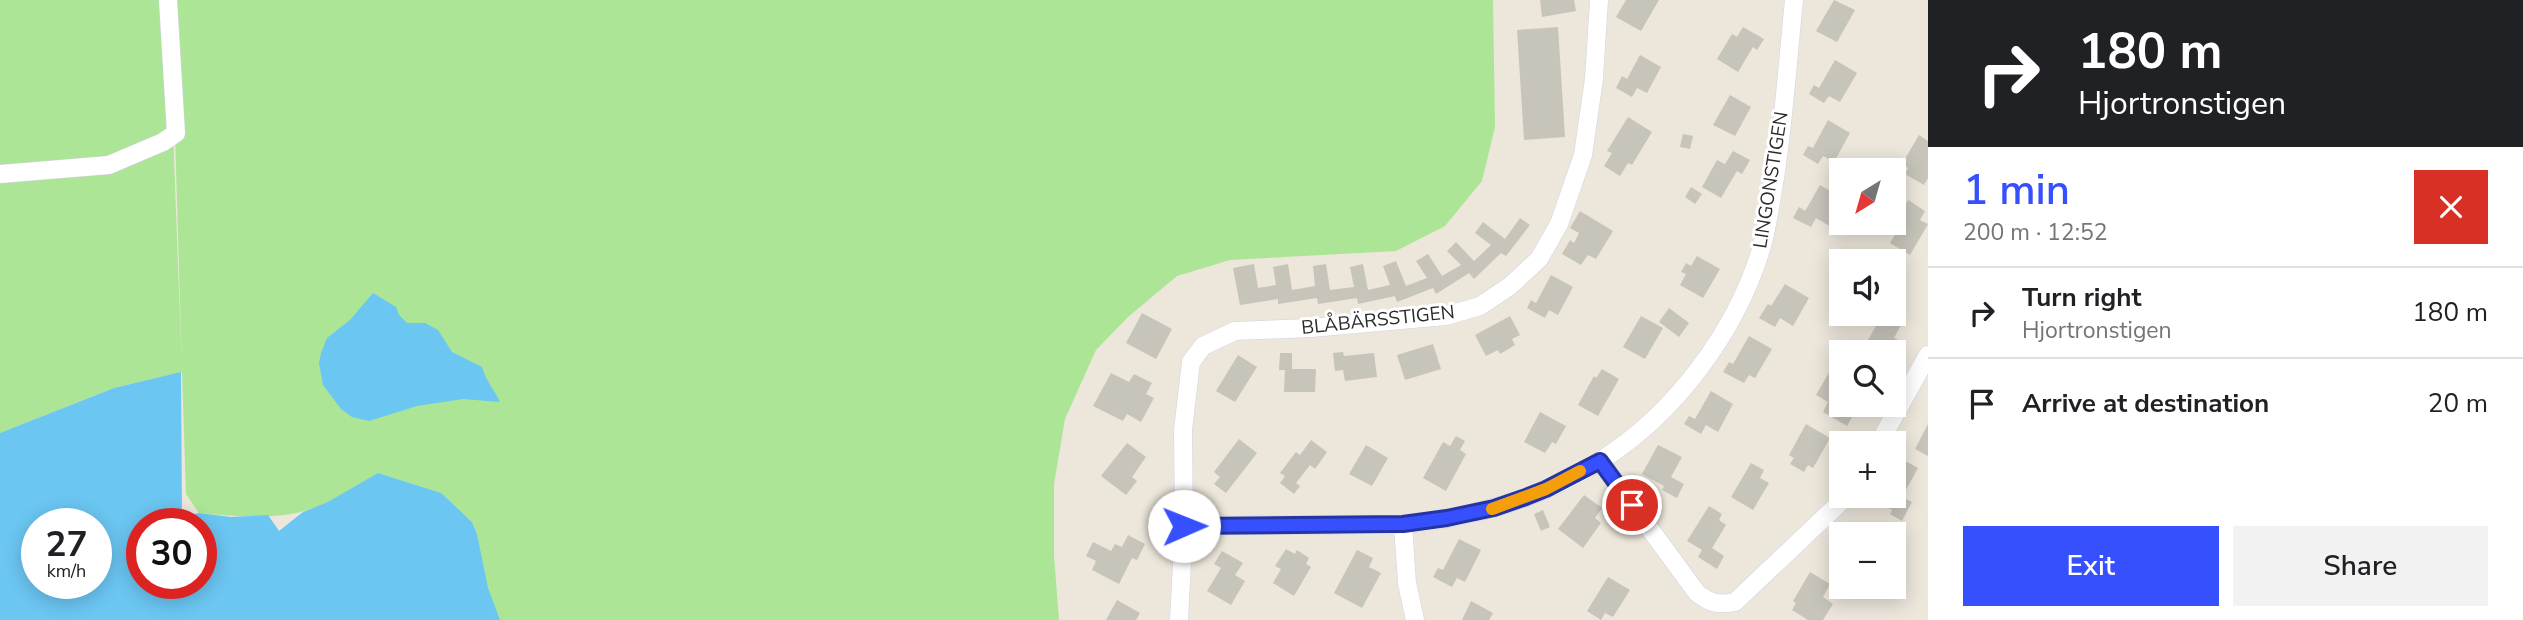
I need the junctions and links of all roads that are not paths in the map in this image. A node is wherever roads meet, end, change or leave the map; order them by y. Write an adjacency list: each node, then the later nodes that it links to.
1 (168, 0): 4 (street)
2 (1599, 0): 10 (street, BLÅBÄRSSTIGEN)
3 (1794, 0): 7 (street, LINGONSTIGEN)
4 (0, 174)
5 (1928, 355): 6 (street)
6 (1886, 431)
7 (1600, 461): 8 (street); 9 (street, LINGONSTIGEN)
8 (1834, 508)
9 (1403, 524): 10 (street, LINGONSTIGEN); 12 (street)
10 (1184, 526): 11 (street, BLÅBÄRSSTIGEN)
11 (1179, 620)
12 (1415, 620)

